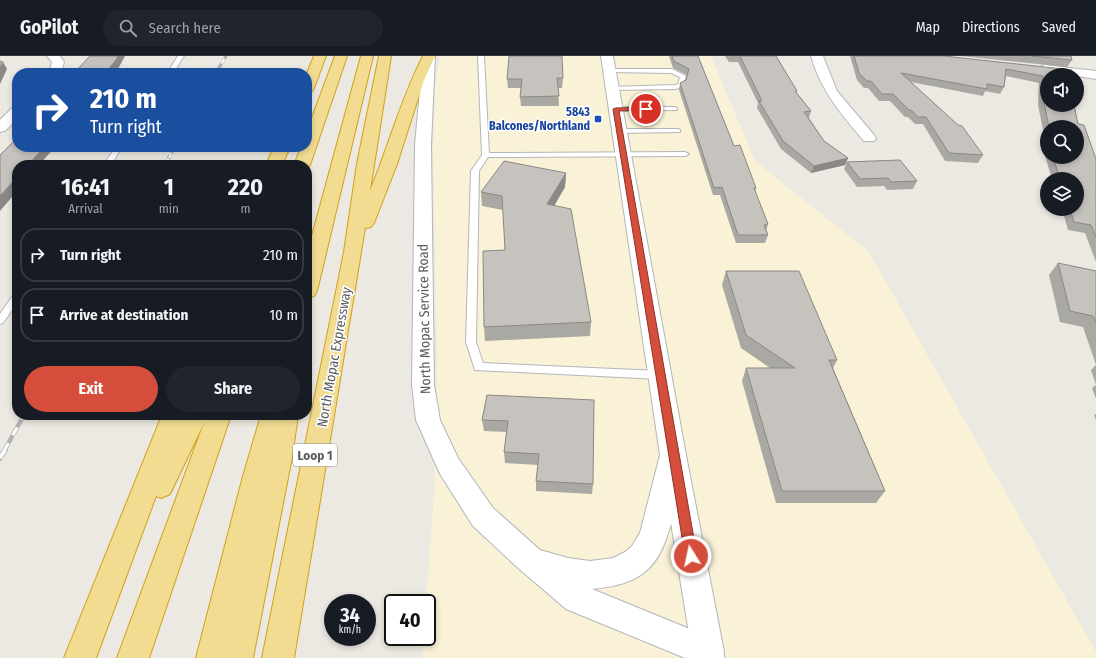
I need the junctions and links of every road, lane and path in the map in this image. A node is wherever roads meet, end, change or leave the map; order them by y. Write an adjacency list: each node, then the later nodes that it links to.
1 (53, 56): 11 (main road)
2 (182, 56): 12 (lane)
3 (320, 56): 16 (highway)
4 (341, 56): 24 (highway)
5 (367, 56): 30 (highway)
6 (385, 56): 29 (highway, North Mopac Expressway / Loop 1)
7 (429, 56): 29 (highway); 40 (main road, North Mopac Service Road)
8 (481, 56): 27 (lane)
9 (607, 56): 14 (main road)
10 (817, 56): 25 (street)
11 (56, 68)
12 (174, 68)
13 (1034, 68): 15 (street)
14 (610, 71): 17 (main road); 17 (lane)
15 (1096, 75)
16 (312, 76)
17 (612, 88): 18 (main road)
18 (616, 109): 19 (lane); 22 (main road)
19 (675, 109)
20 (12, 116): 21 (main road)
21 (0, 128)
22 (619, 131): 23 (lane); 28 (main road)
23 (678, 131)
24 (312, 137)
25 (869, 138)
26 (685, 154): 28 (lane)
27 (486, 155): 28 (lane); 33 (lane)
28 (623, 155): 33 (main road)
29 (353, 252): 47 (highway, North Mopac Expressway / Loop 1)
30 (312, 271)
31 (12, 303): 32 (lane)
32 (0, 321)
33 (660, 376): 39 (main road)
34 (172, 420): 41 (highway)
35 (194, 420): 41 (highway)
36 (217, 420): 44 (highway)
37 (272, 420): 45 (highway)
38 (285, 420): 46 (highway)
39 (673, 456): 40 (main road); 42 (main road)
40 (527, 557): 42 (main road, North Mopac Service Road)
41 (97, 616): 43 (highway)
42 (709, 655)
43 (80, 658)
44 (133, 658)
45 (212, 658)
46 (237, 658)
47 (278, 658)

